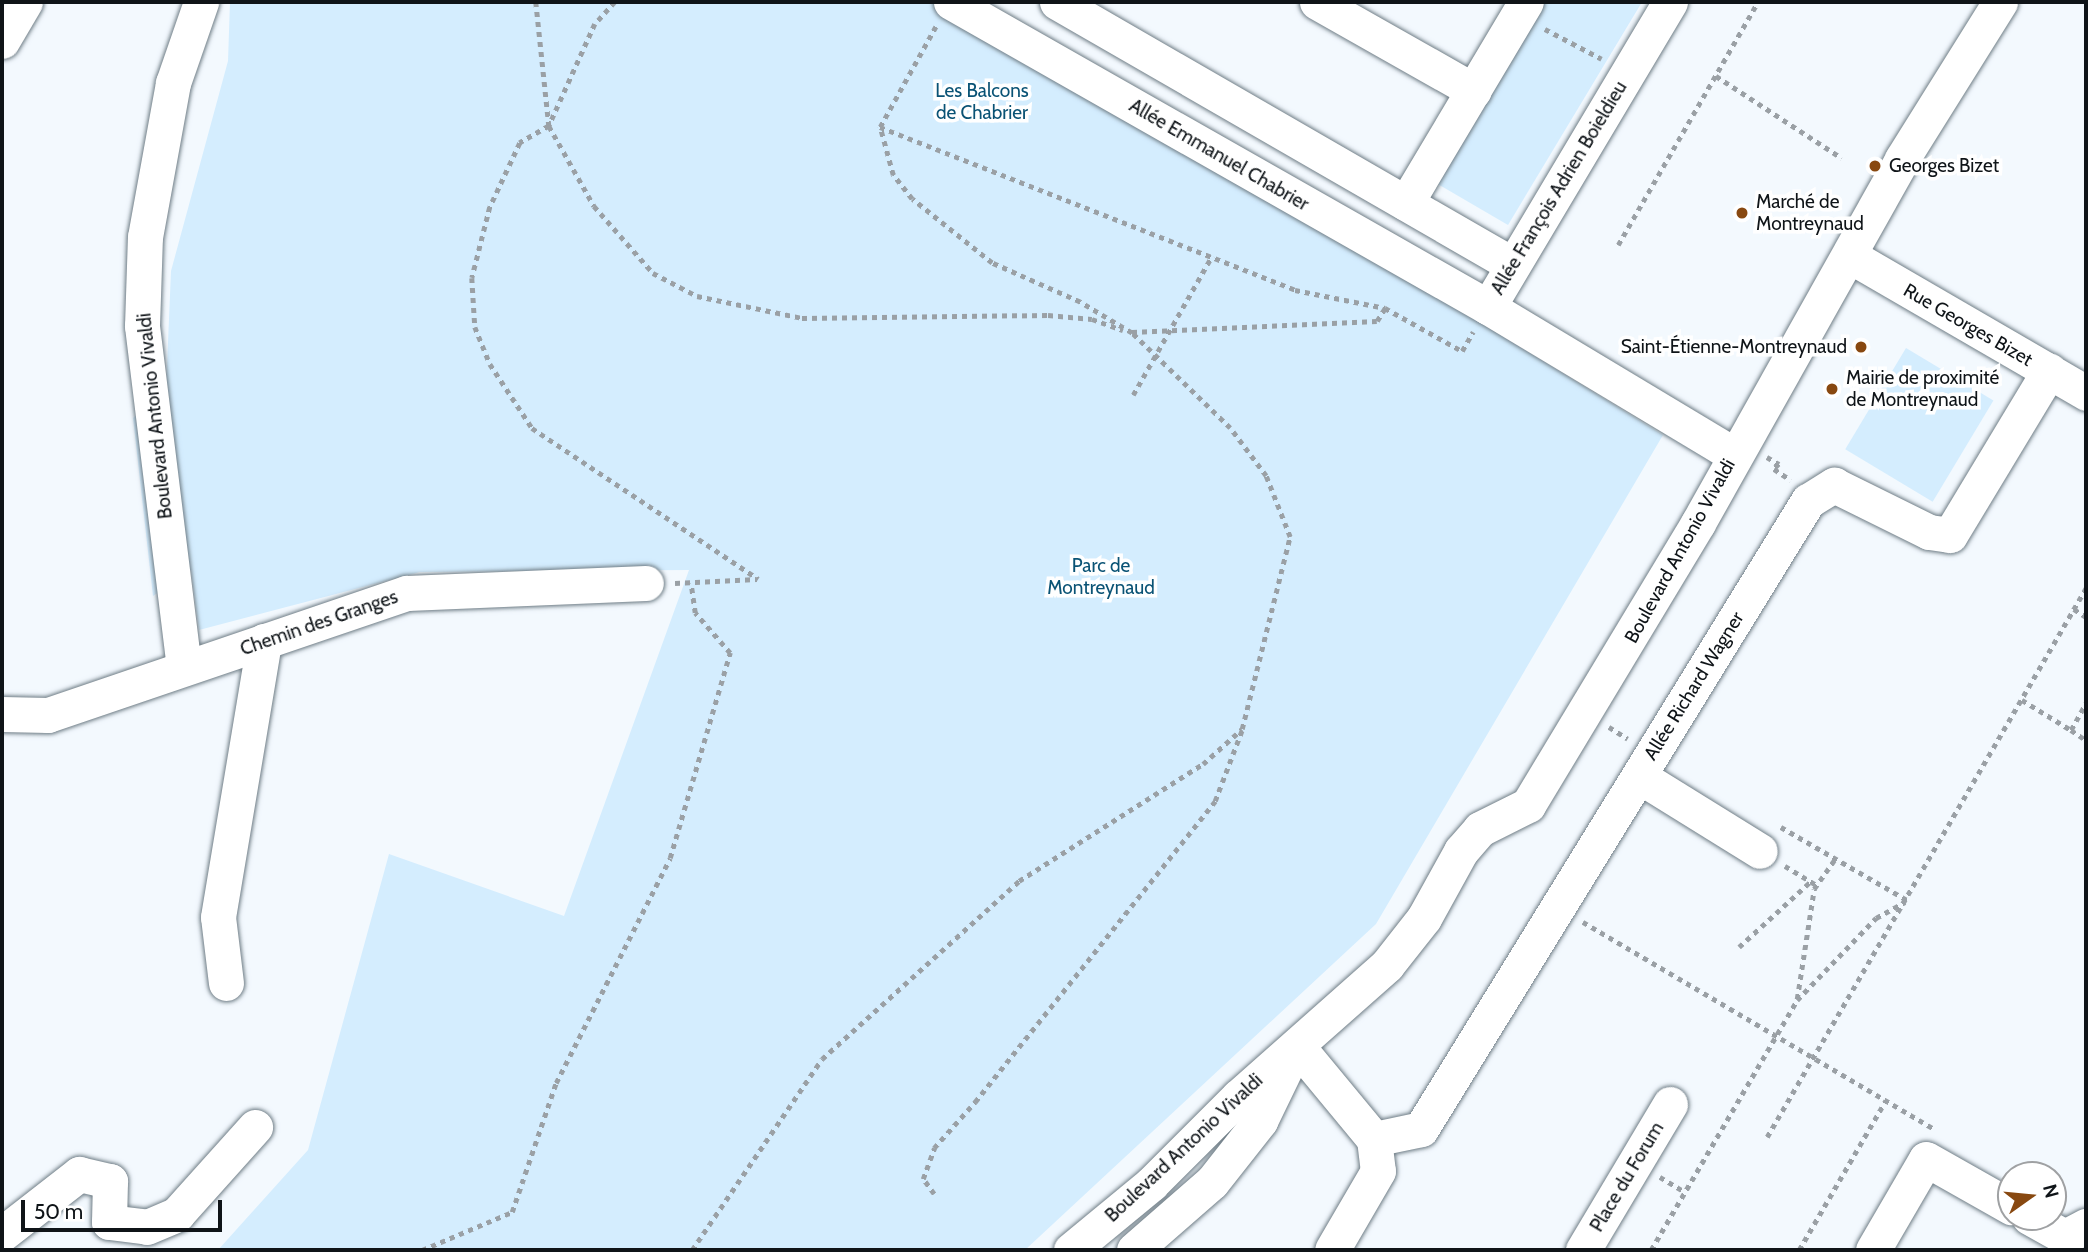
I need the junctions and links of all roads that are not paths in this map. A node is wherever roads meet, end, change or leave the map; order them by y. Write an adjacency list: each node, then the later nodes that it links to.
1 (25, 2): 9 (street)
2 (201, 2): 20 (street, Boulevard Antonio Vivaldi)
3 (951, 2): 14 (street, Allée Emmanuel Chabrier)
4 (1057, 2): 11 (street)
5 (1317, 2): 10 (street)
6 (1670, 2): 13 (street, Allée François Adrien Boieldieu)
7 (1997, 3): 12 (street, Boulevard Antonio Vivaldi)
8 (1522, 8): 10 (street)
9 (2, 41)
10 (1474, 92): 11 (street)
11 (1406, 203): 13 (street)
12 (1850, 256): 15 (street, Rue Georges Bizet); 17 (street, Boulevard Antonio Vivaldi)
13 (1513, 265): 14 (street, Allée François Adrien Boieldieu)
14 (1488, 307): 17 (street, Allée François Adrien Boieldieu)
15 (2049, 371): 16 (street, Rue Georges Bizet); 22 (street, Allée Richard Wagner)
16 (2086, 393)
17 (1739, 448): 25 (street, Boulevard Antonio Vivaldi)
18 (646, 583): 19 (street, Chemin des Granges)
19 (264, 641): 20 (street, Chemin des Granges); 24 (street)
20 (184, 668): 21 (street, Chemin des Granges)
21 (2, 714)
22 (1646, 764): 23 (street); 28 (street, Allée Richard Wagner)
23 (1760, 851)
24 (226, 983)
25 (1297, 1046): 28 (street); 33 (street, Boulevard Antonio Vivaldi); 34 (street, Boulevard Antonio Vivaldi)
26 (1670, 1104): 36 (street, Place du Forum)
27 (255, 1127): 32 (street)
28 (1374, 1139): 35 (street)
29 (1997, 1199): 37 (street)
30 (2086, 1226): 31 (street)
31 (2054, 1231)
32 (2, 1234)
33 (1071, 1250)
34 (1134, 1250)
35 (1332, 1250)
36 (1583, 1250)
37 (1873, 1250)

